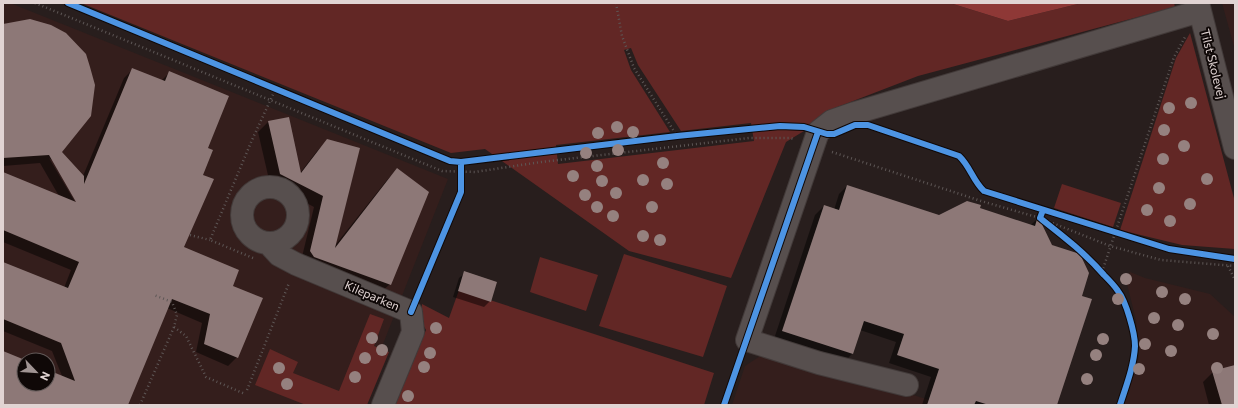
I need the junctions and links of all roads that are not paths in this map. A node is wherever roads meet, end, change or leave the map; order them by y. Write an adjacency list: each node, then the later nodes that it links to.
1 (1200, 13): 2 (street, Tilst Skolevej); 4 (street)
2 (1235, 148)
3 (263, 252): 5 (street, Kileparken)
4 (907, 385)
5 (383, 405)

